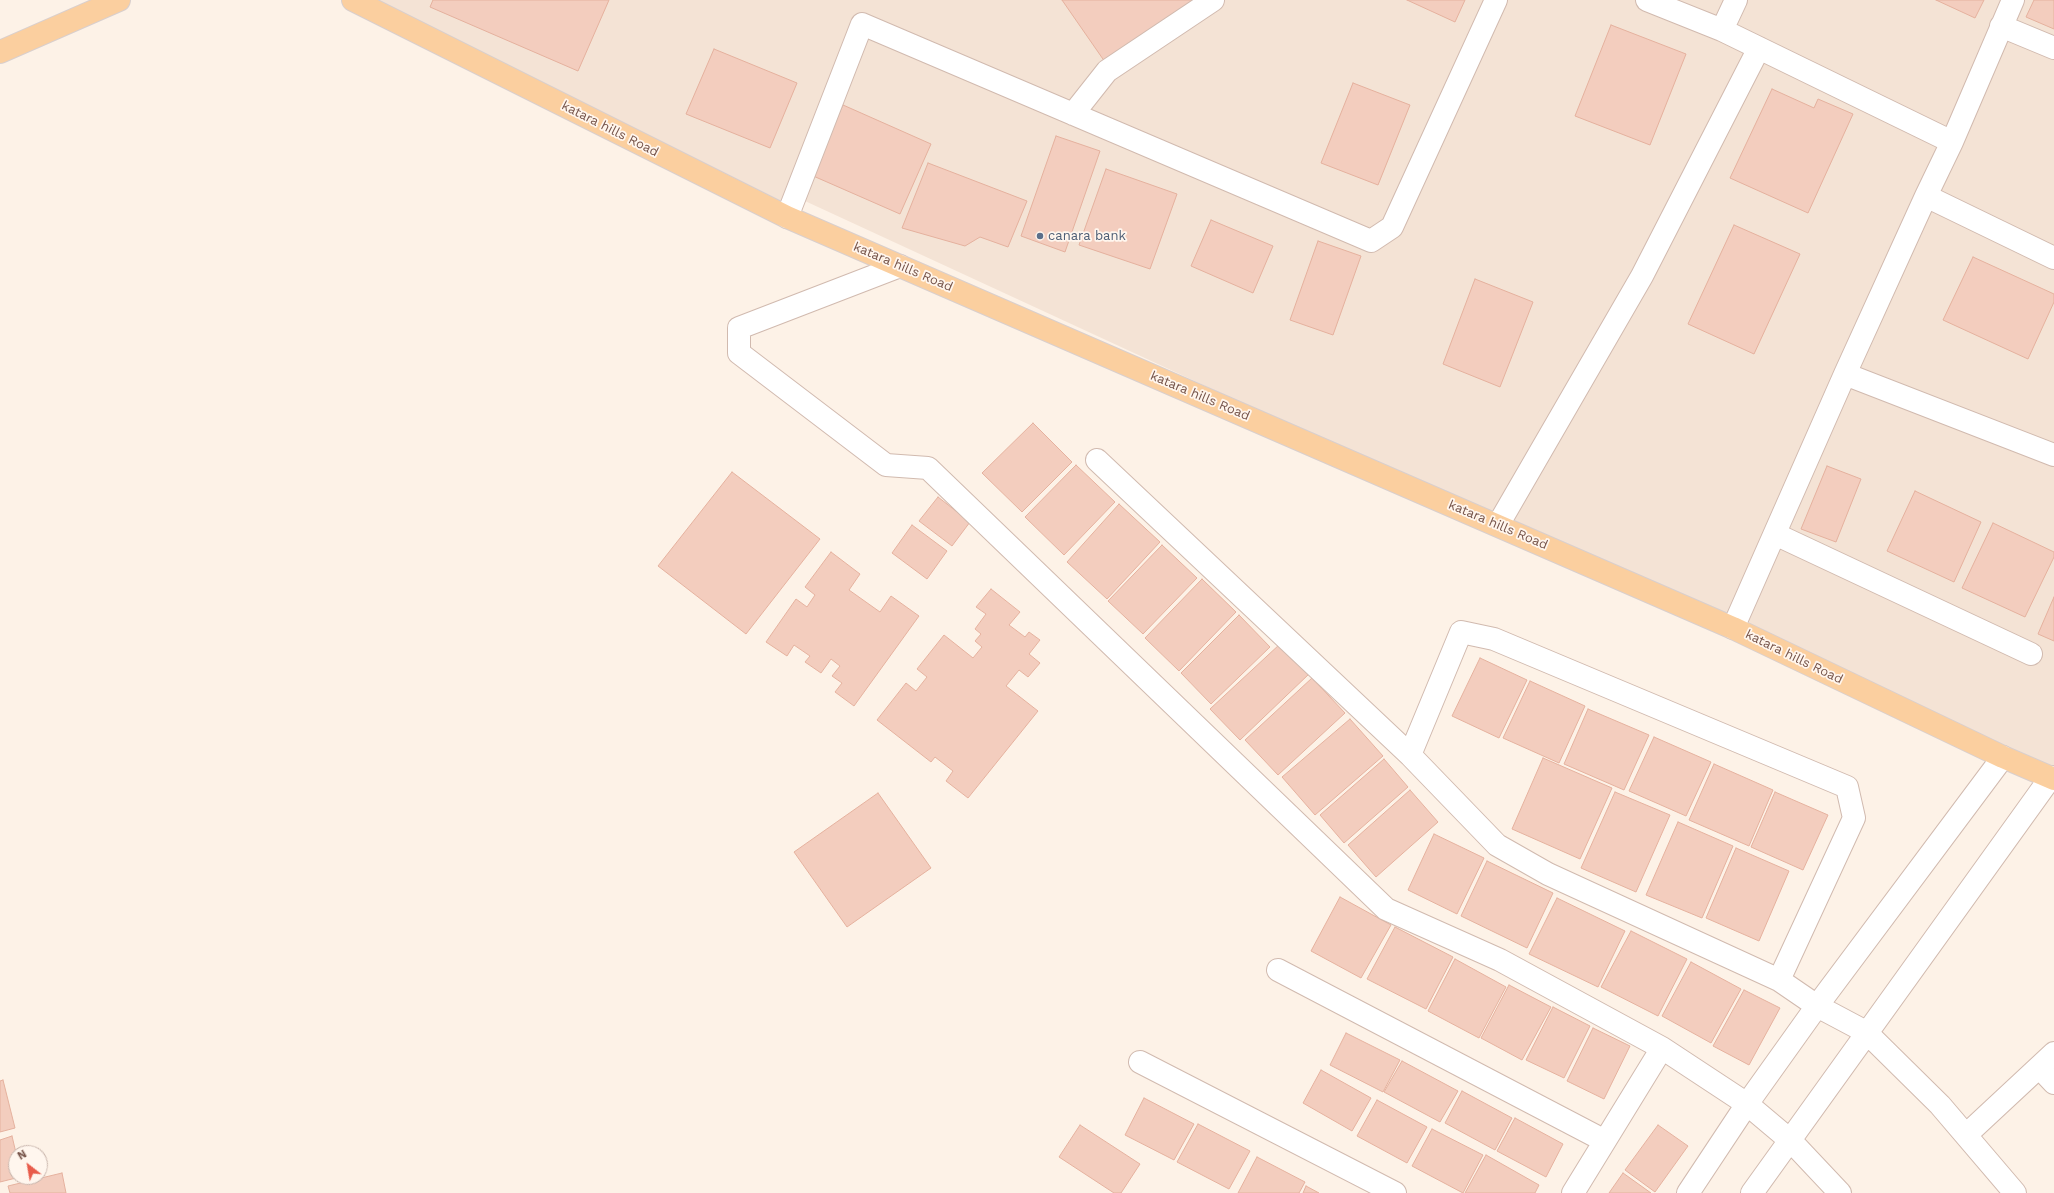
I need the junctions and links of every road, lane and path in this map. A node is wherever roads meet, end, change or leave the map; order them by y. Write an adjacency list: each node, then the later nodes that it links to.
1 (119, 0): 12 (main road)
2 (353, 0): 16 (main road, katara hills Road)
3 (1213, 0): 13 (street)
4 (1496, 0): 13 (street)
5 (1647, 0): 9 (street)
6 (1736, 0): 9 (street)
7 (2013, 0): 8 (street)
8 (2001, 26): 11 (street); 14 (street)
9 (1722, 30): 10 (street)
10 (1759, 48): 14 (street); 22 (street)
11 (2054, 48)
12 (0, 52)
13 (1073, 114): 16 (street)
14 (1952, 142): 15 (street)
15 (1926, 196): 17 (street); 19 (street)
16 (787, 217): 18 (main road, katara hills Road)
17 (2054, 258)
18 (900, 266): 22 (main road, katara hills Road); 33 (street)
19 (1845, 374): 20 (street); 23 (street)
20 (2054, 455)
21 (1097, 460): 26 (street)
22 (1498, 525): 24 (main road, katara hills Road)
23 (1775, 534): 24 (street); 25 (street)
24 (1733, 628): 27 (main road, katara hills Road)
25 (2031, 654)
26 (1410, 755): 30 (street); 30 (street)
27 (2003, 756): 28 (main road, katara hills Road); 31 (street)
28 (2052, 778): 32 (street)
29 (1278, 970): 39 (street)
30 (1779, 980): 31 (street)
31 (1816, 1006): 32 (street); 37 (street)
32 (1866, 1032): 38 (street); 40 (street)
33 (1662, 1048): 37 (street); 39 (street)
34 (2046, 1060): 36 (street); 38 (street)
35 (1140, 1062): 41 (street)
36 (2054, 1083)
37 (1747, 1104): 40 (street); 43 (street)
38 (1966, 1135): 46 (street)
39 (1605, 1141): 42 (street)
40 (1791, 1141): 44 (street); 45 (street)
41 (1395, 1193)
42 (1573, 1193)
43 (1688, 1193)
44 (1752, 1193)
45 (1840, 1193)
46 (2015, 1193)

